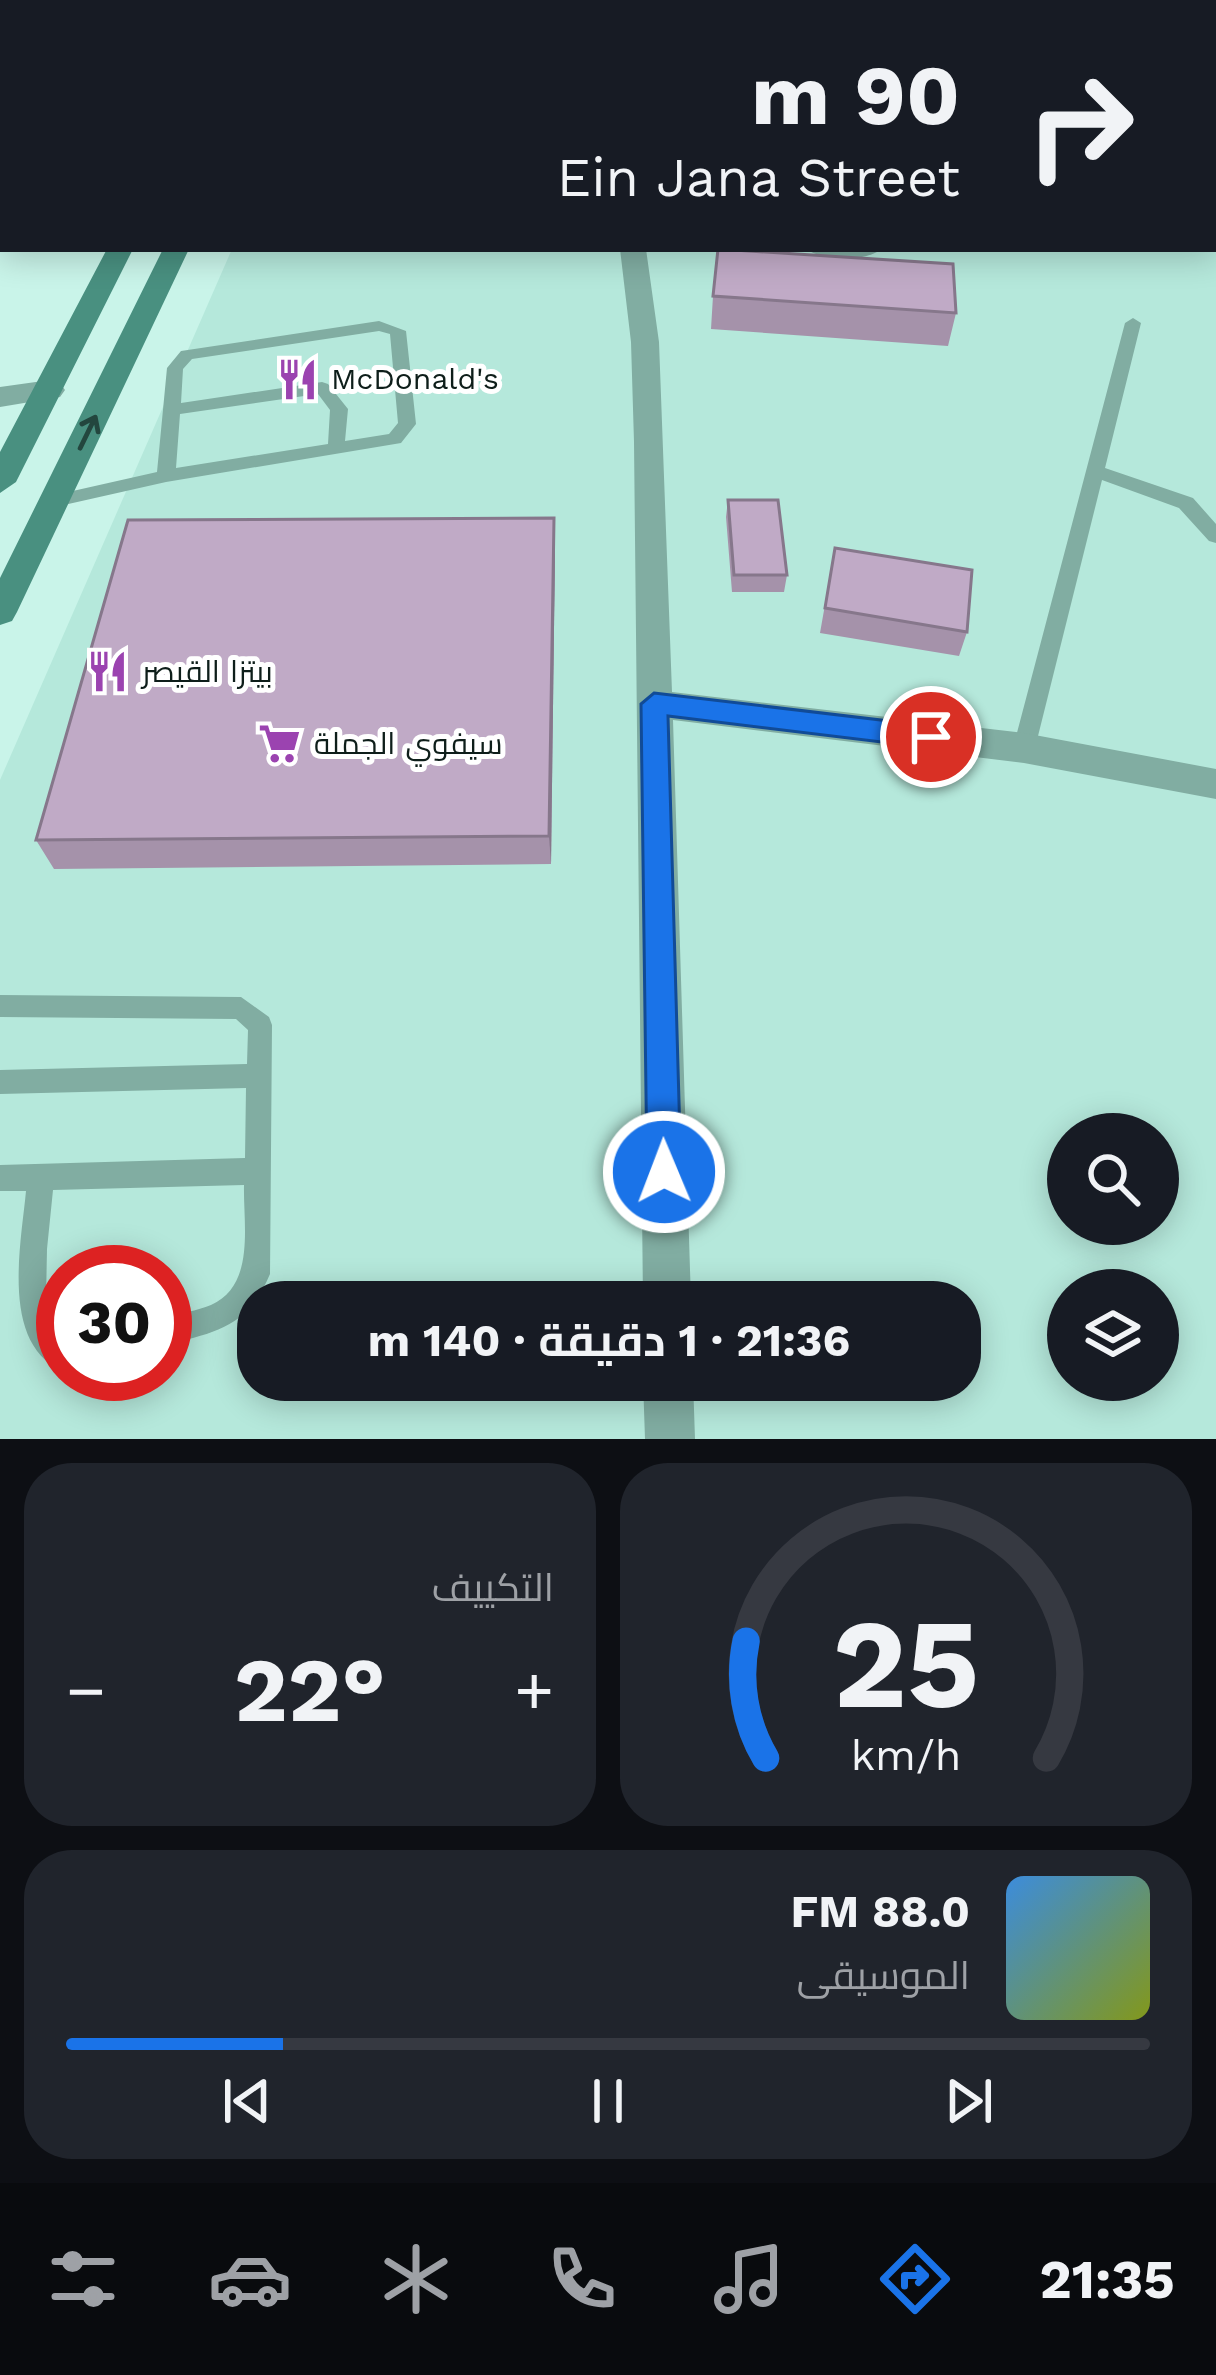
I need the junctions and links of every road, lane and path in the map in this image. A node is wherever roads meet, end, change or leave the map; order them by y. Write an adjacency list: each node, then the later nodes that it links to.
1 (119, 252): 7 (main road)
2 (175, 252): 14 (main road, one-way to 2)
3 (633, 252): 17 (street)
4 (836, 252): 5 (lane)
5 (867, 252)
6 (1133, 323): 11 (lane)
7 (50, 390): 8 (street); 13 (main road)
8 (0, 397)
9 (172, 410): 10 (lane); 10 (lane); 12 (lane)
10 (336, 449): 12 (lane)
11 (1096, 471): 15 (lane); 18 (lane)
12 (166, 476): 14 (lane)
13 (0, 482)
14 (55, 501): 16 (main road)
15 (1216, 536)
16 (0, 612)
17 (654, 704): 18 (street); 28 (street)
18 (1024, 748): 19 (street)
19 (1216, 784)
20 (0, 1006): 21 (lane)
21 (261, 1076): 22 (lane); 23 (lane)
22 (0, 1082)
23 (260, 1171): 25 (lane); 29 (lane)
24 (0, 1178): 25 (lane)
25 (41, 1178): 26 (lane)
26 (37, 1245)
27 (36, 1255): 30 (lane)
28 (667, 1281)
29 (192, 1324)
30 (36, 1327)
31 (669, 1401): 32 (street)
32 (670, 1439)

